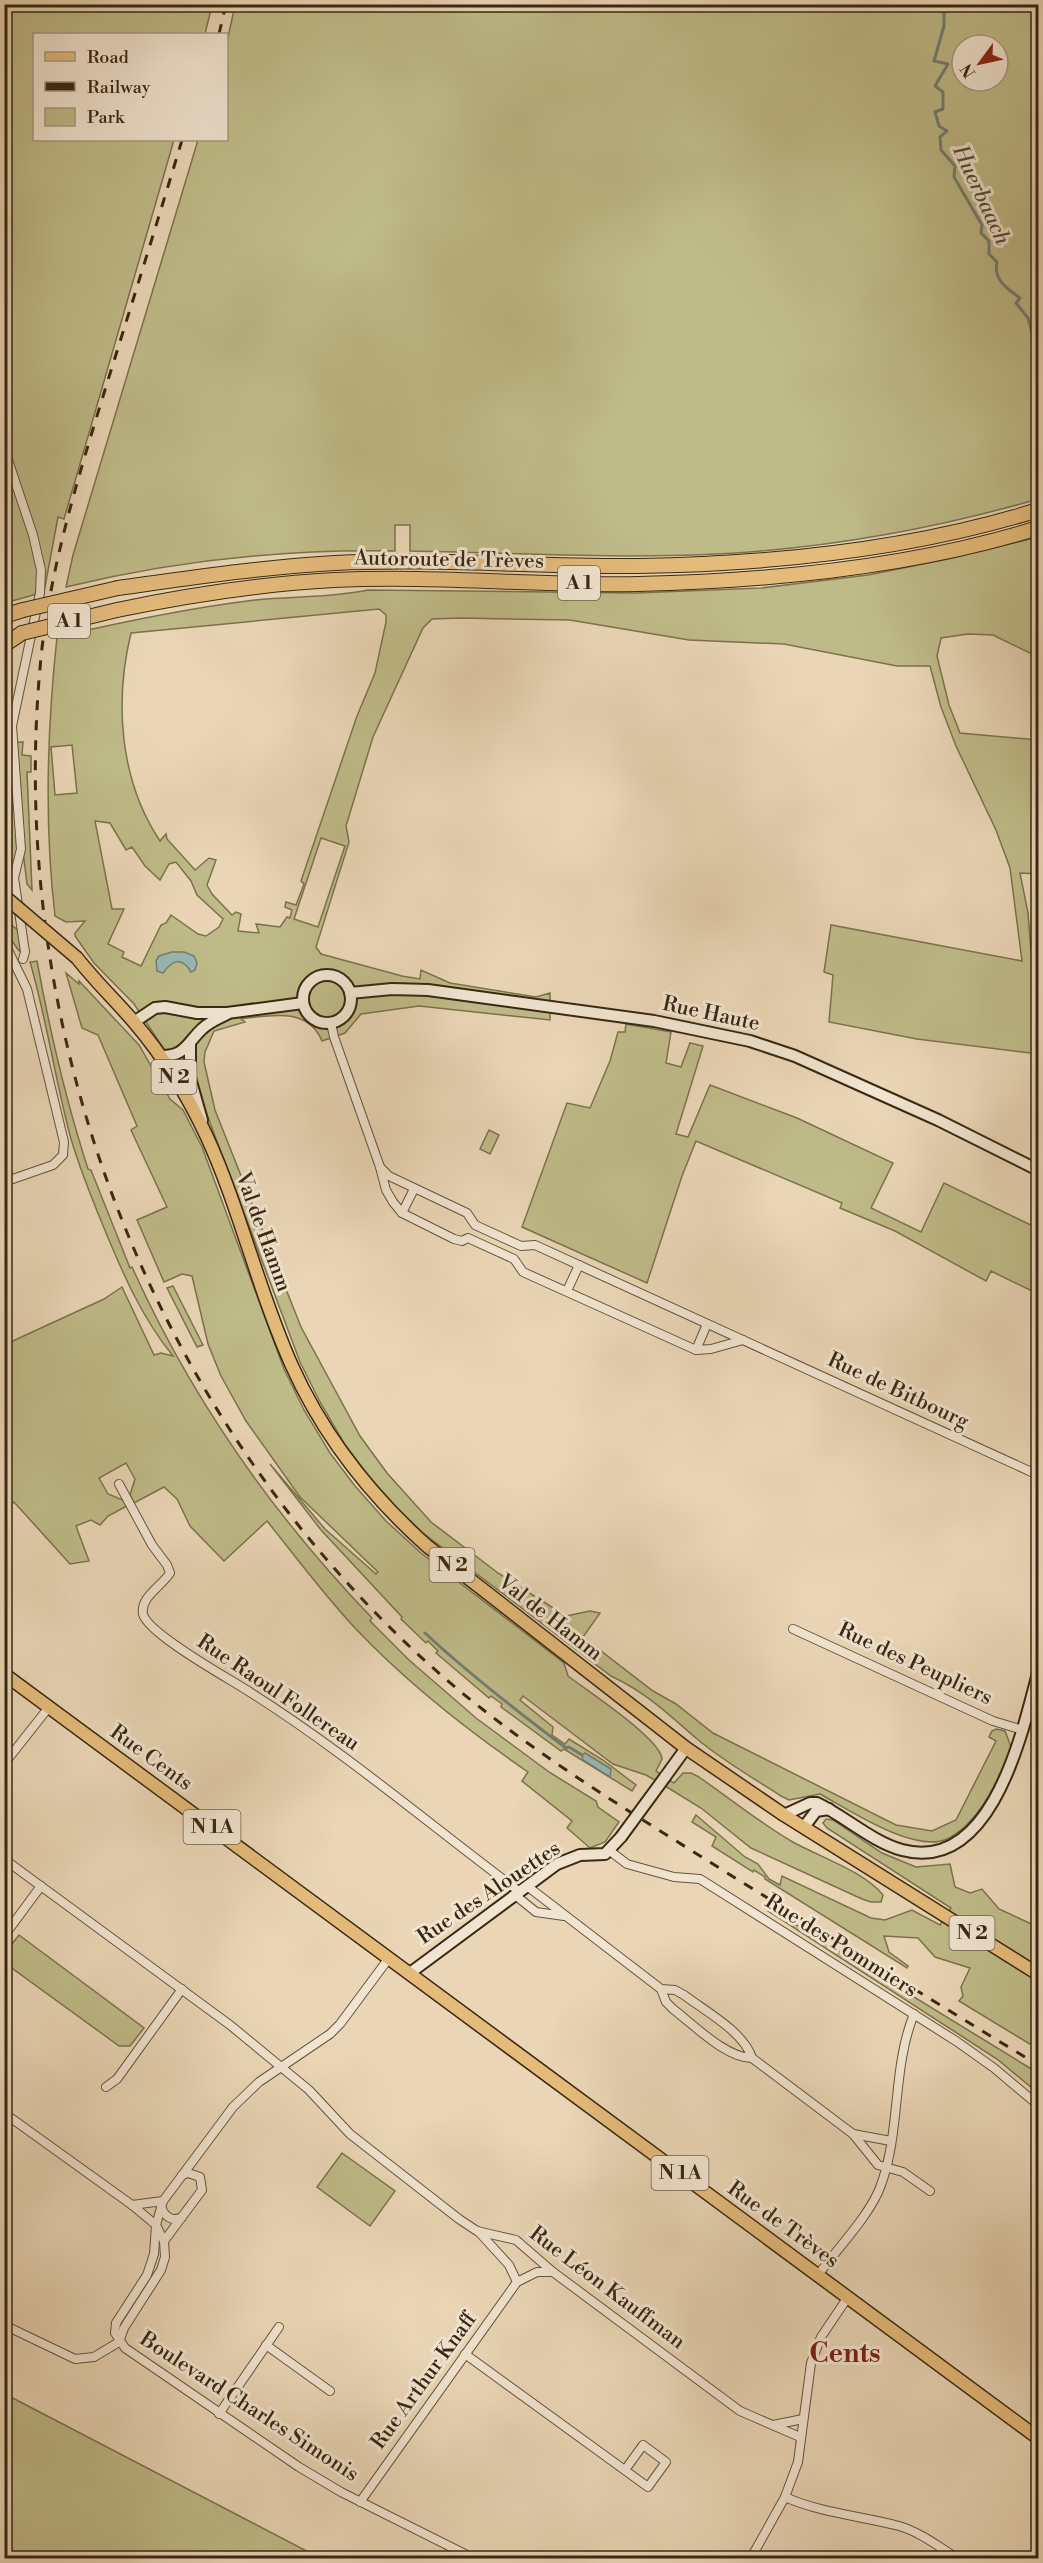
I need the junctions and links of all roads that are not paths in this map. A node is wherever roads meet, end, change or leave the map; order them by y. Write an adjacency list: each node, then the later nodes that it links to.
1 (4, 448): 12 (street)
2 (1038, 510): 4 (highway, Autoroute de Trèves / A 1, bridge)
3 (1038, 528): 7 (highway, Autoroute de Trèves / A 1, bridge)
4 (23, 610): 5 (highway); 6 (highway, Autoroute de Trèves / A 1)
5 (4, 611)
6 (4, 616)
7 (22, 633): 8 (highway, Autoroute de Trèves / A 1); 9 (highway, A 1)
8 (4, 638)
9 (4, 645)
10 (4, 896): 16 (main road, Val de Hamm / N 2, bridge)
11 (4, 942): 23 (street)
12 (23, 959)
13 (350, 993): 14 (main road); 17 (main road); 22 (main road, Rue Haute)
14 (303, 1004): 15 (main road); 17 (main road)
15 (227, 1013): 16 (main road); 18 (main road)
16 (134, 1022): 19 (main road, Val de Hamm / N 2)
17 (331, 1023): 21 (street)
18 (190, 1045): 19 (main road); 20 (main road)
19 (160, 1056): 20 (main road, Val de Hamm / N 2)
20 (207, 1137): 44 (main road, Val de Hamm / N 2)
21 (380, 1167): 24 (street, Rue de Bitbourg); 25 (street)
22 (1038, 1170)
23 (4, 1182)
24 (414, 1189): 25 (street); 26 (street, Rue de Bitbourg)
25 (402, 1213): 28 (street)
26 (474, 1225): 27 (street, Rue de Bitbourg); 28 (street)
27 (498, 1235): 29 (street, Rue de Bitbourg); 30 (street)
28 (468, 1238): 30 (street)
29 (520, 1246): 31 (street); 32 (street, Rue de Bitbourg)
30 (492, 1249): 31 (street)
31 (514, 1259): 33 (street)
32 (579, 1265): 33 (street); 34 (street, Rue de Bitbourg)
33 (567, 1292): 36 (street)
34 (707, 1324): 35 (street, Rue de Bitbourg); 36 (street)
35 (743, 1340): 36 (street); 37 (street, Rue de Bitbourg)
36 (696, 1350)
37 (1038, 1475)
38 (119, 1484): 52 (street, Rue Raoul Follereau)
39 (793, 1629): 43 (street, Rue des Peupliers)
40 (1038, 1672): 43 (main road)
41 (4, 1674): 42 (main road, Rue Cents / N 1A)
42 (49, 1707): 45 (street); 55 (main road, Rue Cents / N 1A)
43 (1023, 1730): 46 (main road)
44 (686, 1748): 47 (main road, Val de Hamm / N 2); 49 (main road, bridge)
45 (4, 1764)
46 (830, 1809): 47 (main road); 48 (main road)
47 (784, 1815): 48 (main road, Val de Hamm / N 2)
48 (804, 1827): 57 (main road, Val de Hamm / N 2)
49 (610, 1851): 52 (main road, Rue des Alouettes); 60 (street, Rue des Pommiers)
50 (4, 1859): 51 (street, Rue Léon Kauffman)
51 (41, 1886): 54 (street); 58 (street, Rue Léon Kauffman)
52 (521, 1891): 53 (street, Rue Raoul Follereau); 53 (street, Rue Raoul Follereau); 56 (main road, Rue des Alouettes)
53 (565, 1917): 59 (street, Rue Raoul Follereau)
54 (4, 1936)
55 (389, 1958): 56 (main road, Rue de Trèves / N 1A); 62 (street)
56 (410, 1973): 78 (main road, Rue de Trèves / N 1A)
57 (1038, 1974)
58 (182, 1989): 62 (street, Rue Léon Kauffman); 63 (street)
59 (661, 1989): 61 (street, Rue Raoul Follereau); 61 (street, Rue Raoul Follereau)
60 (914, 2014): 64 (street, Rue des Pommiers); 67 (street)
61 (752, 2058): 66 (street, Rue Raoul Follereau)
62 (282, 2067): 69 (street); 75 (street, Rue Léon Kauffman)
63 (106, 2087)
64 (1038, 2105)
65 (4, 2113): 72 (street)
66 (853, 2134): 67 (street, Rue Raoul Follereau); 68 (street, Rue Raoul Follereau)
67 (891, 2141): 68 (street)
68 (886, 2168): 70 (street, Rue Raoul Follereau); 78 (street)
69 (182, 2175): 71 (street); 73 (street)
70 (930, 2191)
71 (162, 2204): 72 (street); 73 (street); 74 (street)
72 (132, 2205): 74 (street)
73 (183, 2216): 76 (street)
74 (156, 2225): 76 (street); 83 (street)
75 (477, 2231): 77 (street, Rue Léon Kauffman); 79 (street)
76 (164, 2241): 83 (street)
77 (553, 2272): 79 (street); 89 (street, Rue Léon Kauffman)
78 (818, 2275): 80 (main road, Rue de Trèves / N 1A)
79 (517, 2282): 85 (street, Rue Arthur Knaff)
80 (848, 2297): 88 (street); 91 (main road, Rue de Trèves / N 1A)
81 (4, 2325): 83 (street, Boulevard Charles Simonis)
82 (279, 2327): 84 (street)
83 (119, 2342): 87 (street, Boulevard Charles Simonis)
84 (266, 2345): 86 (street); 87 (street)
85 (465, 2354): 92 (street); 94 (street, Rue Arthur Knaff)
86 (330, 2391)
87 (219, 2414): 94 (street, Boulevard Charles Simonis)
88 (803, 2419): 89 (street); 90 (street)
89 (773, 2425): 90 (street, Rue Léon Kauffman)
90 (800, 2437): 93 (street)
91 (1038, 2438)
92 (625, 2470): 92 (street)
93 (785, 2497): 96 (street); 97 (street)
94 (360, 2502): 95 (street, Boulevard Charles Simonis)
95 (472, 2559)
96 (751, 2559)
97 (957, 2559)

